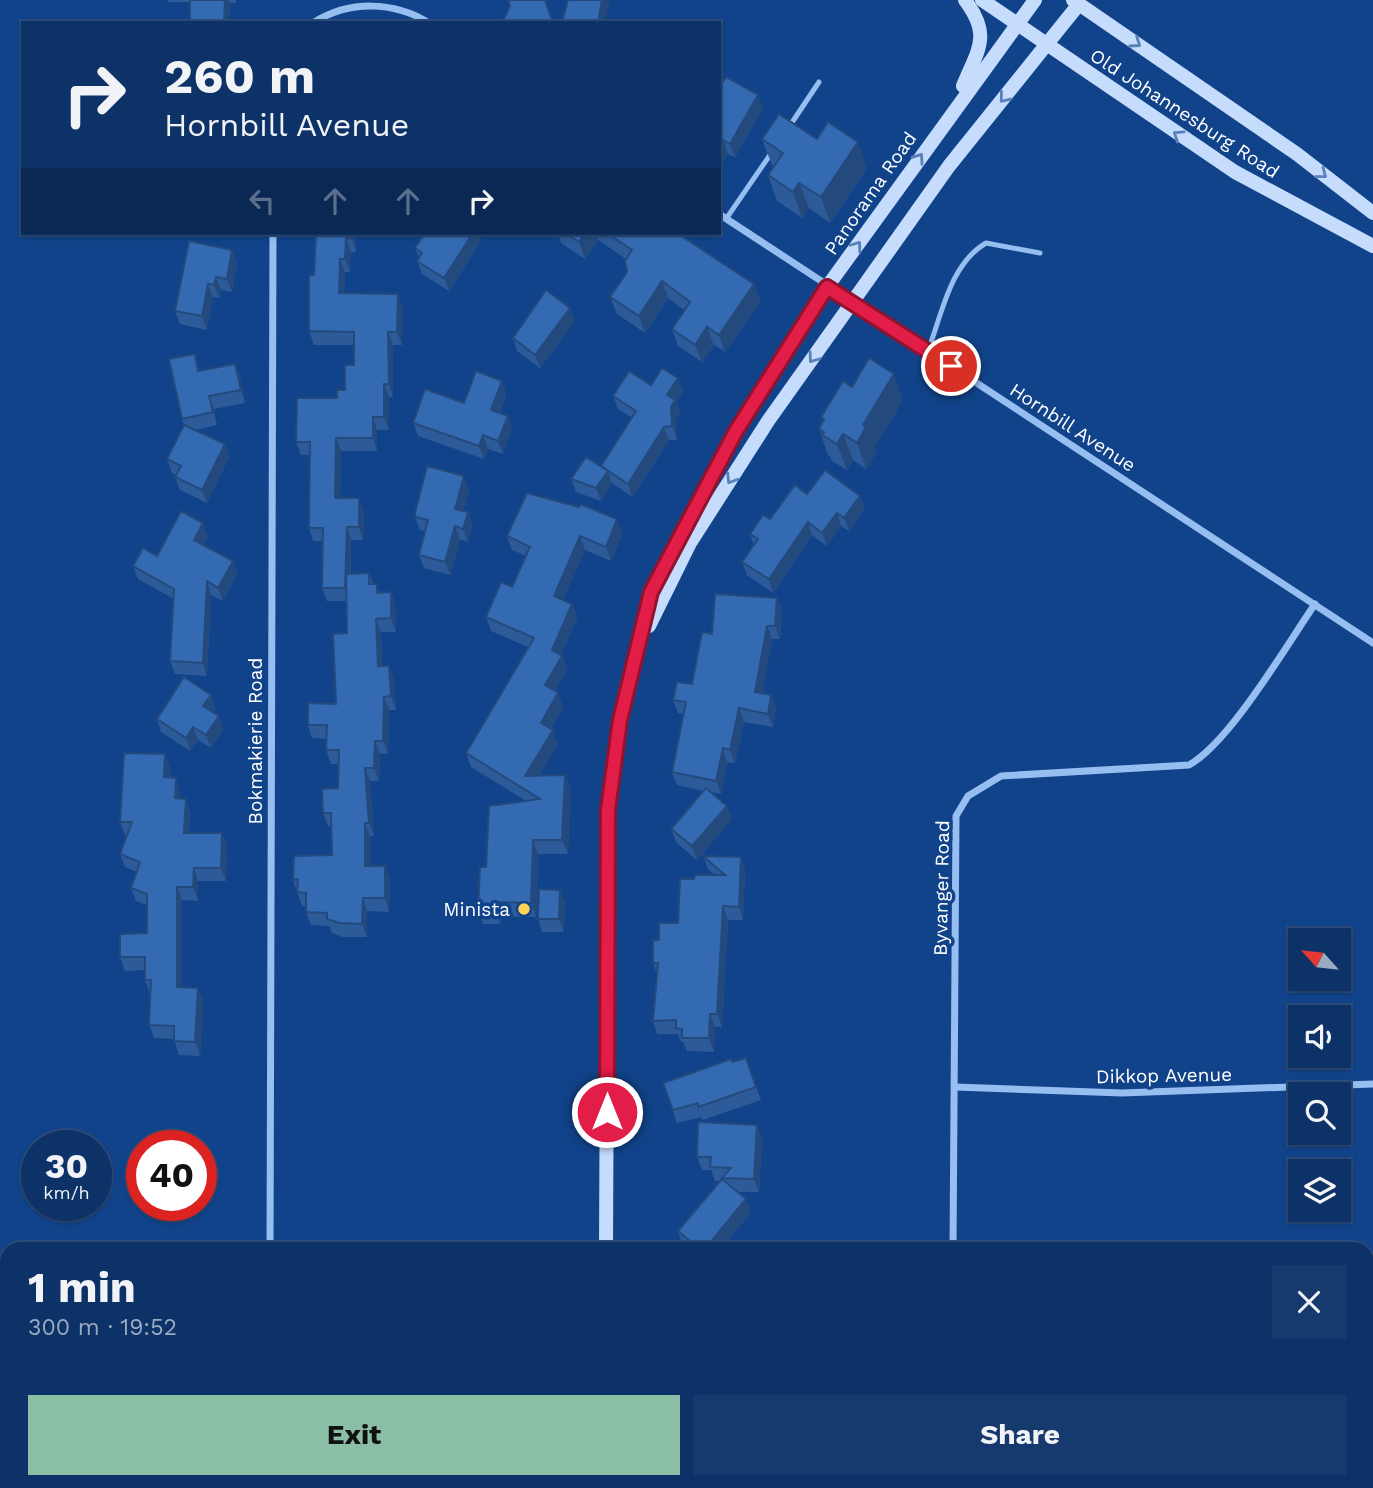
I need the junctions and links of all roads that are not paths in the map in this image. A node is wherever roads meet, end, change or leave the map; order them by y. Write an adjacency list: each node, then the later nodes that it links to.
1 (965, 0): 10 (street)
2 (982, 0): 7 (street, Old Johannesburg Road)
3 (1035, 0): 7 (street, Panorama Road)
4 (1079, 1): 8 (street, Panorama Road); 11 (street, Old Johannesburg Road, one-way to 11)
5 (316, 21): 6 (street)
6 (426, 21)
7 (1017, 24): 8 (street, Old Johannesburg Road); 10 (street, Panorama Road)
8 (1048, 46): 14 (street, Old Johannesburg Road, one-way to 8); 17 (street, Panorama Road, one-way to 17)
9 (819, 82): 12 (lane)
10 (953, 110): 16 (street, Panorama Road, one-way to 10)
11 (1373, 213)
12 (723, 217): 16 (street, Hornbill Avenue)
13 (273, 235): 24 (street, Bokmakierie Road)
14 (1373, 246)
15 (1040, 253): 18 (lane)
16 (827, 287): 17 (street, Hornbill Avenue); 21 (street, Panorama Road)
17 (853, 303): 18 (street, Hornbill Avenue); 21 (street, Panorama Road, one-way to 21)
18 (928, 351): 19 (street, Hornbill Avenue)
19 (1315, 604): 20 (street, Hornbill Avenue); 23 (street, Byvanger Road)
20 (1373, 643)
21 (637, 653): 25 (street, Panorama Road)
22 (1373, 1084): 23 (street, Dikkop Avenue)
23 (955, 1087): 26 (street, Byvanger Road)
24 (270, 1242)
25 (606, 1242)
26 (953, 1242)

